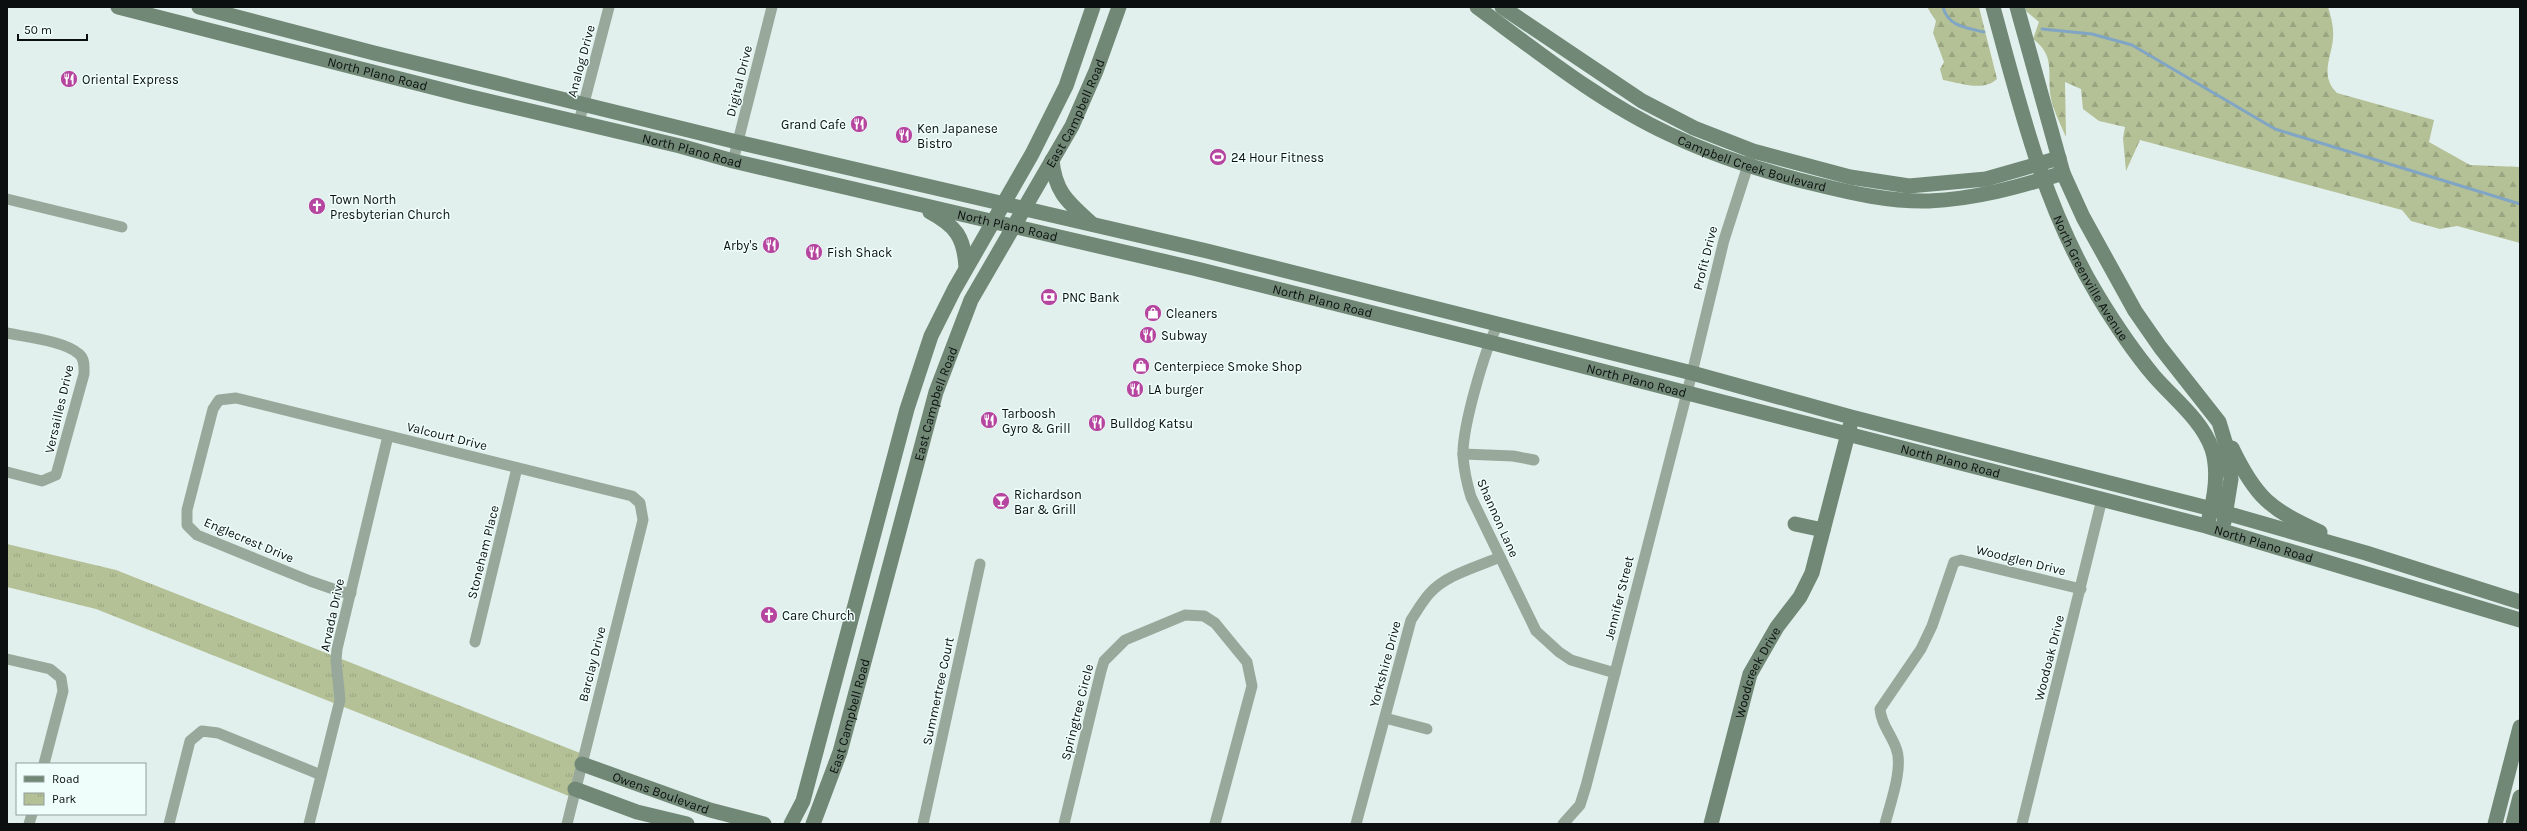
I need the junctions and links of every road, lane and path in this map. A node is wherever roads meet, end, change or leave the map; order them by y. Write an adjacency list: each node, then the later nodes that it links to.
1 (118, 7): 11 (main road, North Plano Road)
2 (199, 7): 12 (main road, North Plano Road)
3 (609, 7): 17 (street, Analog Drive)
4 (772, 7): 20 (street, Digital Drive)
5 (1093, 7): 32 (main road, East Campbell Road)
6 (1119, 7): 23 (main road, East Campbell Road)
7 (1477, 7): 18 (main road, Campbell Creek Boulevard)
8 (1502, 7): 16 (main road, Campbell Creek Boulevard)
9 (1993, 7): 25 (main road, North Greenville Avenue)
10 (2017, 7): 22 (main road, North Greenville Avenue)
11 (162, 13): 13 (main road, North Plano Road)
12 (325, 40): 13 (main road); 14 (main road, North Plano Road)
13 (320, 59): 15 (main road, North Plano Road)
14 (471, 77): 15 (main road); 17 (main road, North Plano Road)
15 (467, 96): 19 (main road, North Plano Road)
16 (1642, 101): 18 (main road); 21 (main road, Campbell Creek Boulevard)
17 (584, 104): 19 (street, Analog Drive); 20 (main road, North Plano Road)
18 (1634, 115): 26 (main road, Campbell Creek Boulevard)
19 (579, 122): 24 (main road, North Plano Road)
20 (737, 142): 24 (street, Digital Drive); 32 (main road, North Plano Road)
21 (1753, 151): 26 (street, Profit Drive); 29 (main road, Campbell Creek Boulevard)
22 (2059, 158): 25 (main road, Campbell Creek Boulevard); 27 (main road, North Greenville Avenue)
23 (1052, 160): 33 (main road, East Campbell Road); 35 (main road)
24 (733, 161): 31 (main road, North Plano Road)
25 (2038, 165): 28 (main road, North Greenville Avenue); 29 (main road, Campbell Creek Boulevard)
26 (1748, 166): 29 (main road, Campbell Creek Boulevard); 44 (street, Profit Drive)
27 (2063, 173): 28 (main road, Campbell Creek Boulevard); 48 (main road, North Greenville Avenue)
28 (2043, 180): 29 (main road, Campbell Creek Boulevard); 59 (main road, North Greenville Avenue)
29 (1896, 192)
30 (7, 199): 36 (street)
31 (915, 203): 34 (main road, North Plano Road); 39 (main road)
32 (1002, 203): 33 (main road, North Plano Road); 34 (main road, East Campbell Road)
33 (1025, 209): 35 (main road, North Plano Road); 37 (main road, East Campbell Road)
34 (992, 222): 37 (main road, North Plano Road); 39 (main road, East Campbell Road)
35 (1093, 225): 38 (main road, North Plano Road)
36 (122, 227)
37 (1015, 227): 40 (main road, North Plano Road); 52 (main road, East Campbell Road)
38 (1207, 251): 40 (main road); 41 (main road, North Plano Road)
39 (966, 267): 49 (main road, East Campbell Road)
40 (1197, 269): 43 (main road, North Plano Road)
41 (1498, 324): 43 (street, Shannon Lane); 44 (main road, North Plano Road)
42 (7, 333): 56 (street, Versailles Drive)
43 (1489, 342): 45 (main road, North Plano Road); 53 (street, Shannon Lane)
44 (1692, 373): 45 (street, Jennifer Street); 47 (main road, North Plano Road)
45 (1685, 393): 50 (main road, North Plano Road); 77 (street, Jennifer Street)
46 (236, 398): 51 (street, Valcourt Drive); 72 (street, Englecrest Drive)
47 (1851, 417): 50 (main road, Woodcreek Drive); 57 (main road, North Plano Road)
48 (2219, 422): 61 (main road, North Greenville Avenue); 66 (main road)
49 (901, 435): 52 (main road); 69 (main road, East Campbell Road)
50 (1849, 435): 58 (main road, North Plano Road); 64 (main road, Woodcreek Drive)
51 (388, 436): 55 (street, Valcourt Drive); 72 (street, Arvada Drive)
52 (923, 441): 70 (main road, East Campbell Road)
53 (1463, 454): 54 (street); 67 (street, Shannon Lane)
54 (1534, 460)
55 (517, 468): 60 (street, Valcourt Drive); 75 (street, Stoneham Place)
56 (7, 472)
57 (2094, 478): 58 (main road); 59 (main road, North Plano Road)
58 (2102, 499): 63 (main road, North Plano Road); 71 (street, Woodoak Drive)
59 (2212, 509): 61 (main road, North Plano Road); 63 (main road, North Greenville Avenue)
60 (643, 512): 82 (street, Barclay Drive)
61 (2227, 513): 65 (main road, North Greenville Avenue); 66 (main road, North Plano Road)
62 (1795, 524): 64 (main road)
63 (2206, 526): 65 (main road, North Plano Road)
64 (1823, 530): 98 (main road, Woodcreek Drive)
65 (2222, 531): 74 (main road, North Plano Road)
66 (2366, 553): 73 (main road, North Plano Road)
67 (1500, 557): 77 (street, Shannon Lane); 78 (street, Yorkshire Drive)
68 (980, 564): 93 (street, Summertree Court)
69 (864, 571): 70 (main road); 91 (main road, East Campbell Road)
70 (887, 577): 92 (main road, East Campbell Road)
71 (2081, 589): 99 (street, Woodglen Drive); 100 (street, Woodoak Drive)
72 (351, 593): 83 (street, Arvada Drive)
73 (2520, 602)
74 (2520, 620)
75 (476, 642)
76 (7, 658): 81 (street)
77 (1615, 673): 97 (street, Jennifer Street)
78 (1384, 718): 80 (street); 96 (street, Yorkshire Drive)
79 (2520, 727): 101 (main road)
80 (1427, 729)
81 (44, 763)
82 (582, 764): 84 (street, Barclay Drive); 90 (main road, Owens Boulevard)
83 (321, 775): 86 (street); 87 (street, Arvada Drive)
84 (575, 789): 88 (street, Barclay Drive); 89 (main road, Owens Boulevard)
85 (2520, 797): 102 (main road)
86 (169, 824)
87 (309, 824)
88 (567, 824)
89 (687, 824)
90 (764, 824)
91 (792, 824)
92 (812, 824)
93 (923, 824)
94 (1064, 824): 95 (street, Springtree Circle)
95 (1215, 824)
96 (1356, 824)
97 (1563, 824)
98 (1711, 824)
99 (1886, 824)
100 (2022, 824)
101 (2495, 824)
102 (2513, 824)

